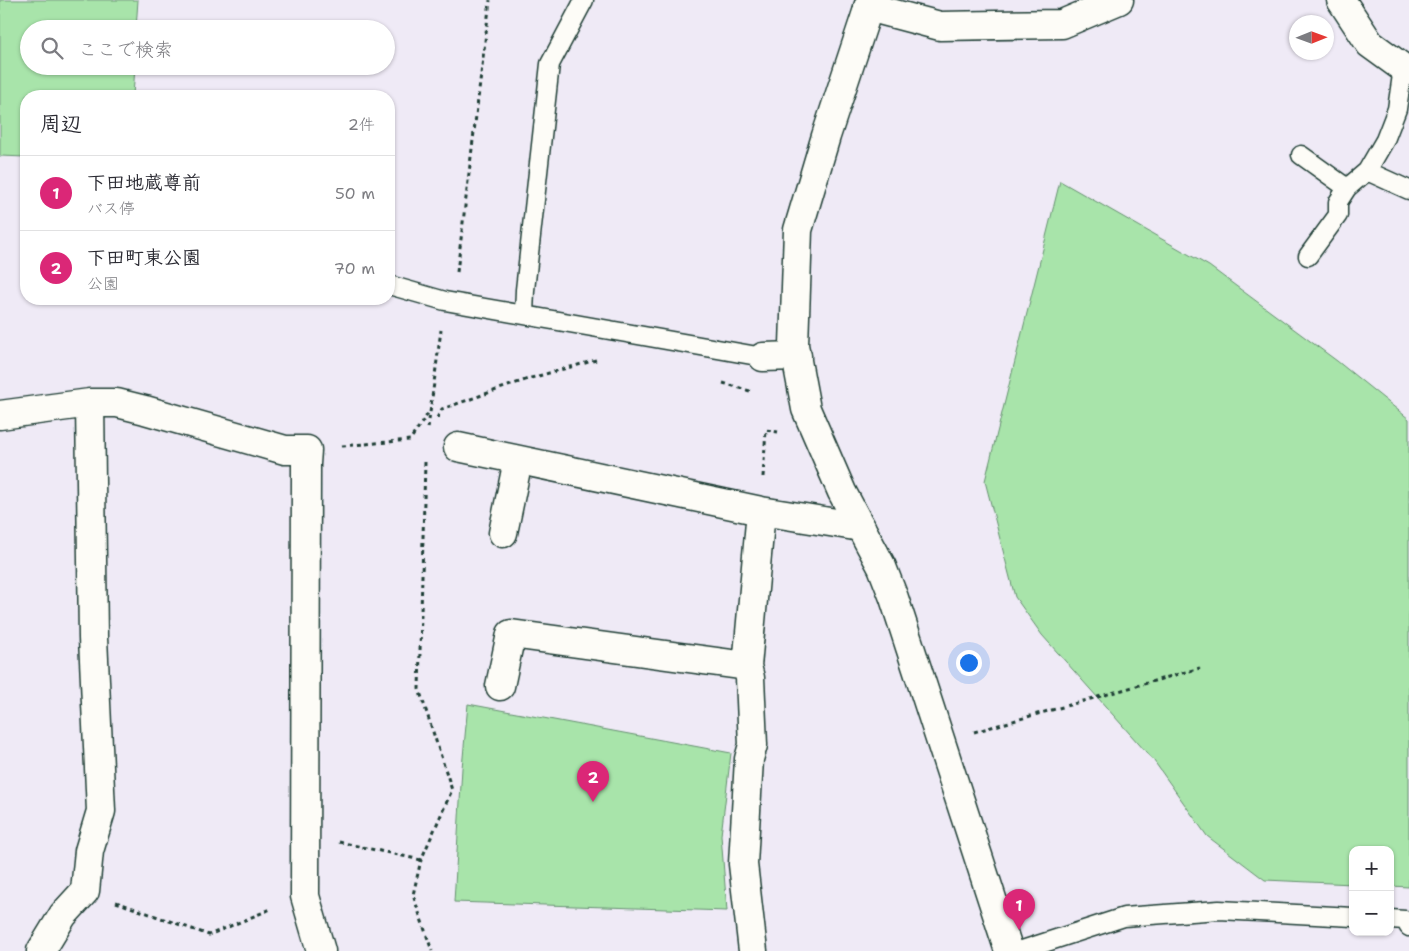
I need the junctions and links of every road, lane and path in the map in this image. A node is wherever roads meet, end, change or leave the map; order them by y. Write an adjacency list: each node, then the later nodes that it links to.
1 (584, 0): 12 (lane)
2 (1119, 0): 4 (street)
3 (1340, 0): 5 (street)
4 (869, 4): 13 (street)
5 (1406, 69): 7 (lane)
6 (1301, 155): 8 (lane)
7 (1367, 171): 8 (lane); 9 (lane)
8 (1347, 188): 10 (lane)
9 (1409, 190)
10 (1308, 256)
11 (395, 287): 12 (lane)
12 (524, 314): 14 (lane)
13 (797, 356): 14 (street); 18 (street)
14 (763, 357)
15 (598, 360): 21 (path)
16 (720, 382): 18 (path)
17 (90, 404): 20 (street); 24 (street); 34 (street)
18 (806, 408): 22 (street)
19 (430, 412): 24 (path)
20 (0, 414)
21 (430, 432)
22 (818, 437): 26 (path); 27 (street)
23 (458, 448): 25 (street)
24 (307, 450): 38 (street)
25 (518, 460): 26 (street); 28 (street)
26 (761, 511): 27 (street); 29 (street)
27 (861, 527): 32 (street)
28 (504, 533)
29 (747, 666): 31 (street); 40 (street)
30 (1200, 668): 32 (path)
31 (500, 686)
32 (940, 742): 41 (street)
33 (338, 841): 39 (path)
34 (85, 891): 35 (path); 37 (street)
35 (278, 906)
36 (1349, 917): 42 (lane)
37 (40, 951)
38 (321, 951)
39 (432, 951)
40 (753, 951)
41 (1009, 951)
42 (1019, 951)

